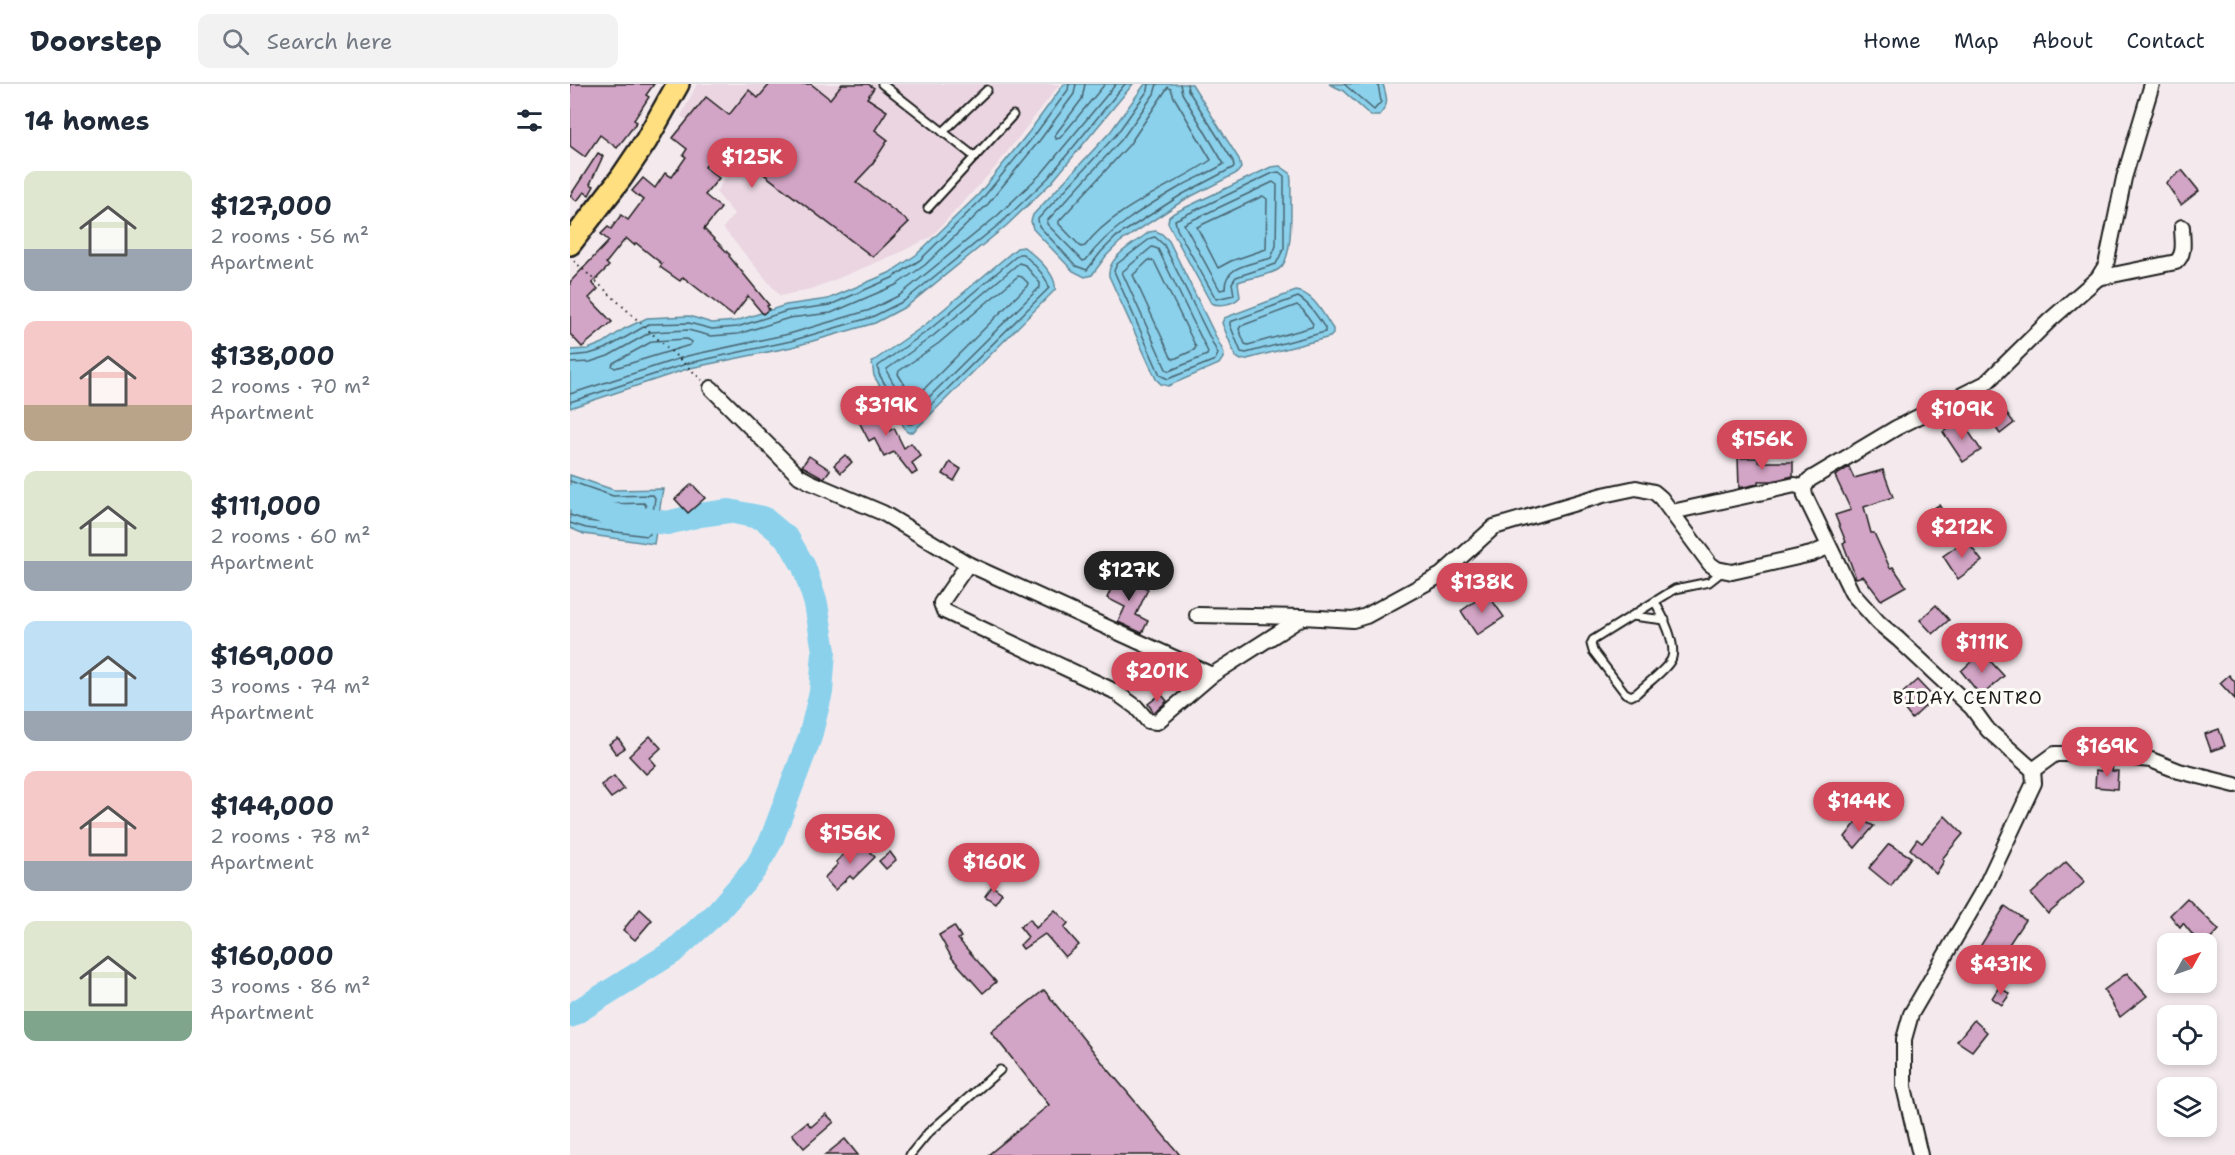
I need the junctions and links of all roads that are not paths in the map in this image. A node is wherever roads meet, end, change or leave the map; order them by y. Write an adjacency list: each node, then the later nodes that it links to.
1 (678, 84): 10 (main road)
2 (882, 84): 6 (lane)
3 (2152, 84): 11 (street)
4 (987, 90): 6 (lane)
5 (1013, 115): 7 (lane)
6 (943, 132): 7 (lane)
7 (975, 157): 8 (lane)
8 (928, 208)
9 (2182, 227): 11 (street)
10 (570, 244)
11 (2098, 278): 13 (street)
12 (711, 388): 16 (street)
13 (1804, 488): 14 (street); 15 (street)
14 (1672, 512): 17 (street); 21 (street)
15 (1828, 547): 17 (street); 24 (street)
16 (968, 564): 23 (street); 23 (street)
17 (1723, 571): 18 (lane)
18 (1655, 602): 20 (lane); 22 (lane)
19 (1197, 615): 21 (street)
20 (1632, 616): 22 (lane); 22 (lane)
21 (1303, 617): 23 (street)
22 (1665, 620)
23 (1212, 675)
24 (2033, 770): 25 (street); 28 (street)
25 (2235, 785)
26 (1000, 1070): 27 (lane)
27 (909, 1155)
28 (1920, 1155)

